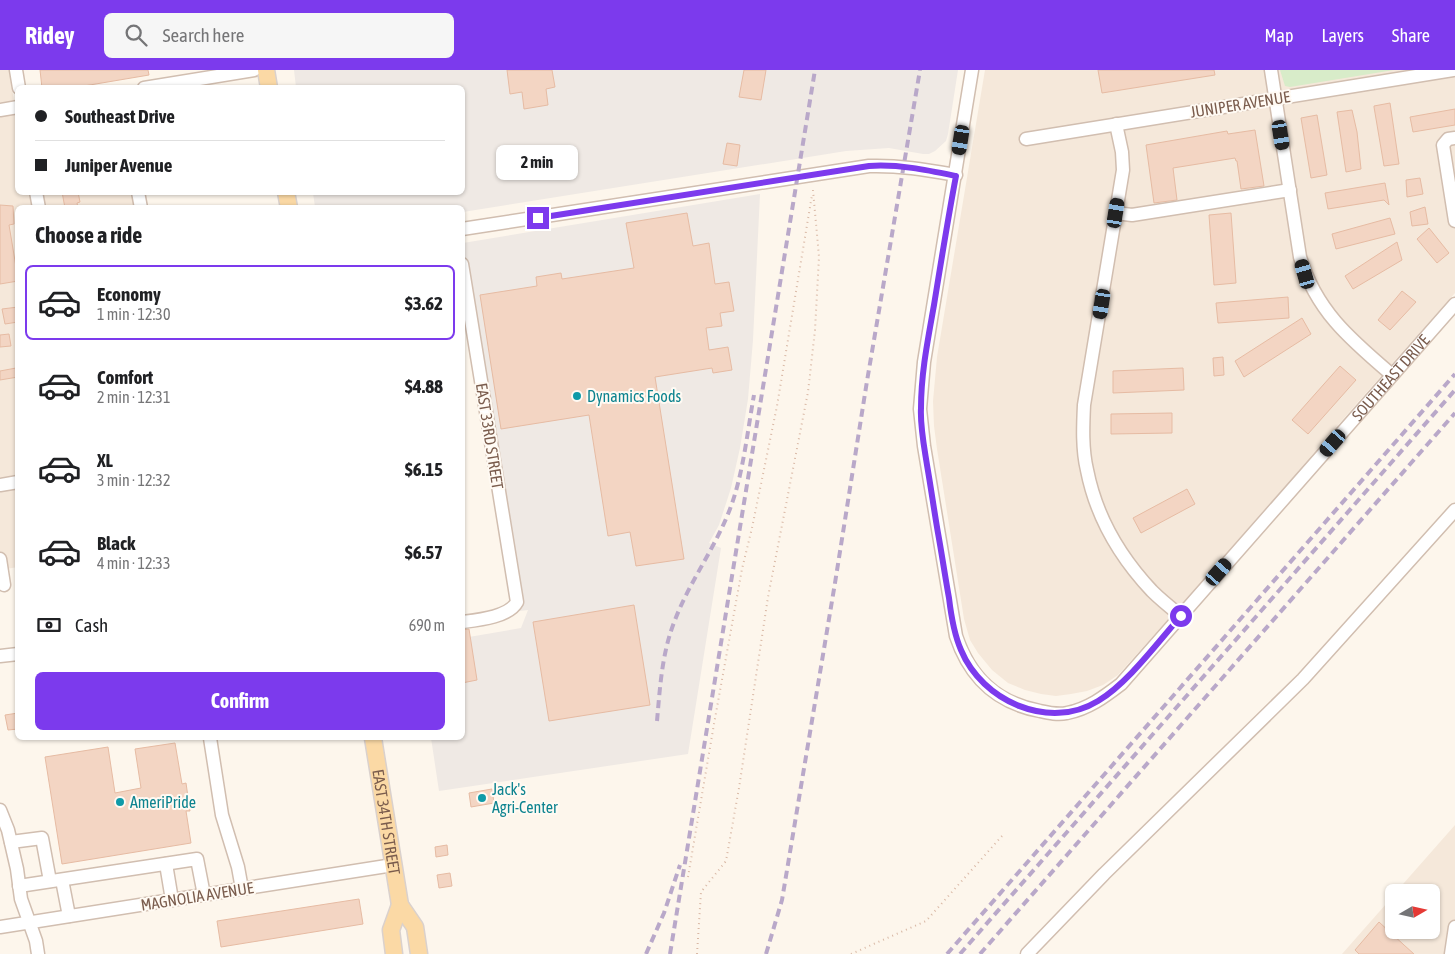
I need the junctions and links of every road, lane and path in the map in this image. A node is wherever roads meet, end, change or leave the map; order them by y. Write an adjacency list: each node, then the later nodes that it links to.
1 (16, 70): 7 (street)
2 (254, 70): 8 (street)
3 (266, 70): 9 (main road)
4 (972, 70): 16 (street, SOUTHEAST DRIVE)
5 (1271, 70): 10 (street)
6 (1453, 70): 10 (street, JUNIPER AVENUE)
7 (18, 85)
8 (162, 85)
9 (268, 85)
10 (1275, 98): 13 (street, JUNIPER AVENUE); 17 (street)
11 (15, 108): 12 (street)
12 (0, 110)
13 (1116, 124): 15 (street, JUNIPER AVENUE); 18 (street)
14 (1455, 138): 19 (street)
15 (1026, 139)
16 (956, 176): 20 (street); 30 (street, SOUTHEAST DRIVE)
17 (1290, 190): 18 (street); 23 (street)
18 (1116, 213): 30 (street)
19 (1455, 221)
20 (465, 229)
21 (465, 282): 31 (street, EAST 33RD STREET)
22 (1455, 304): 23 (street, SOUTHEAST DRIVE)
23 (1392, 375): 30 (street, SOUTHEAST DRIVE)
24 (15, 482): 25 (street)
25 (0, 485)
26 (1455, 510): 57 (street)
27 (0, 559): 29 (street)
28 (15, 584): 29 (street)
29 (2, 586)
30 (1181, 616)
31 (465, 621)
32 (15, 654): 33 (street)
33 (0, 656)
34 (210, 740): 44 (street)
35 (373, 740): 40 (main road, EAST 34TH STREET)
36 (0, 810): 38 (street)
37 (1002, 836): 56 (path)
38 (11, 842): 42 (street); 43 (street)
39 (166, 864): 42 (street); 45 (street); 46 (street)
40 (393, 865): 44 (street, MAGNOLIA AVENUE); 47 (main road, EAST 34TH STREET)
41 (688, 877): 55 (path)
42 (56, 881): 43 (street); 48 (street)
43 (19, 886): 49 (street)
44 (242, 889): 45 (street, MAGNOLIA AVENUE)
45 (204, 895): 46 (street, MAGNOLIA AVENUE)
46 (172, 900): 48 (street, MAGNOLIA AVENUE)
47 (400, 905): 53 (main road); 54 (main road)
48 (69, 916): 49 (street, MAGNOLIA AVENUE)
49 (30, 923): 50 (street, MAGNOLIA AVENUE); 52 (street)
50 (0, 927)
51 (1455, 927): 58 (street)
52 (38, 954)
53 (394, 954)
54 (419, 954)
55 (697, 954)
56 (851, 954)
57 (1027, 954)
58 (1451, 954)

